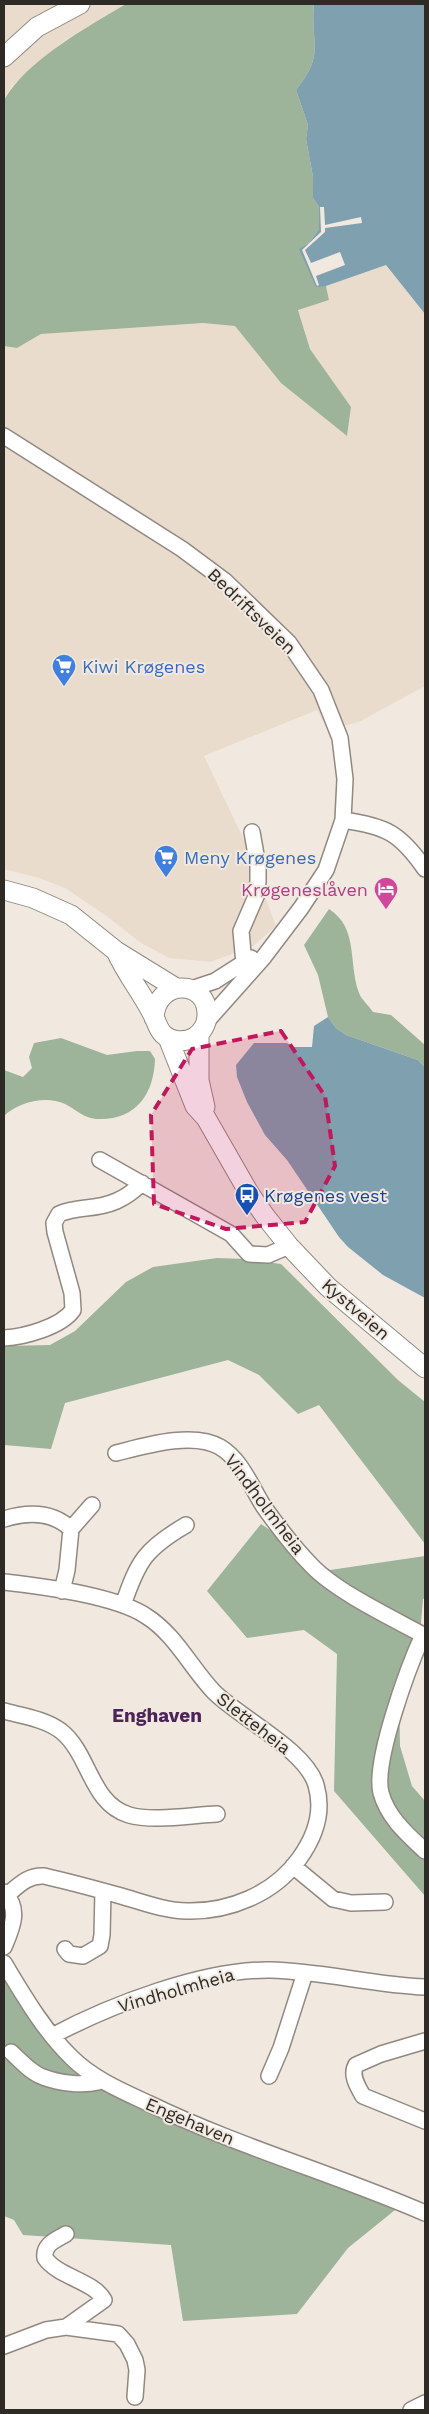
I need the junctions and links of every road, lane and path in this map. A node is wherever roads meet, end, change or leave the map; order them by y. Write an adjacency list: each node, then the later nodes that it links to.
1 (80, 4): 2 (main road)
2 (4, 57)
3 (4, 436): 4 (street, Bedriftsveien)
4 (343, 820): 6 (street); 8 (street, Bedriftsveien)
5 (252, 832): 10 (street)
6 (425, 869)
7 (4, 890): 9 (main road)
8 (285, 930): 10 (street, Bedriftsveien); 13 (street, Bedriftsveien)
9 (116, 951): 11 (main road); 12 (main road)
10 (244, 964): 11 (street, Bedriftsveien)
11 (183, 989): 12 (main road); 13 (main road)
12 (154, 1018): 14 (main road)
13 (203, 1027): 14 (main road); 15 (main road, Kystveien)
14 (168, 1038): 15 (main road, Kystveien)
15 (206, 1118): 18 (main road, Kystveien)
16 (100, 1160): 17 (street)
17 (142, 1183): 18 (street); 19 (street)
18 (289, 1246): 20 (main road, Kystveien)
19 (4, 1338)
20 (425, 1368)
21 (116, 1454): 29 (street, Vindholmheia)
22 (92, 1505): 25 (street)
23 (4, 1519): 25 (street)
24 (186, 1525): 28 (street)
25 (71, 1529): 27 (street)
26 (4, 1582): 27 (street, Sletteheia)
27 (62, 1590): 28 (street, Sletteheia)
28 (123, 1605): 33 (street, Sletteheia)
29 (424, 1635): 32 (street, Vindholmheia)
30 (4, 1711): 31 (street)
31 (217, 1814)
32 (425, 1851)
33 (293, 1866): 34 (street, Sletteheia); 36 (street)
34 (103, 1891): 35 (street, Sletteheia); 38 (street)
35 (5, 1894): 37 (street, Sletteheia)
36 (385, 1902)
37 (4, 1947)
38 (65, 1949)
39 (4, 1963): 42 (street, Engehaven)
40 (305, 1973): 41 (street, Vindholmheia); 42 (street, Vindholmheia); 45 (street)
41 (425, 1987)
42 (52, 2036): 46 (street, Engehaven)
43 (425, 2041): 47 (street)
44 (11, 2052): 46 (street)
45 (269, 2076)
46 (100, 2078): 48 (street, Engehaven)
47 (425, 2121)
48 (424, 2209)
49 (66, 2234): 50 (street)
50 (66, 2327): 51 (street); 52 (street)
51 (4, 2346)
52 (135, 2397)
53 (425, 2403): 54 (street)
54 (411, 2410)

